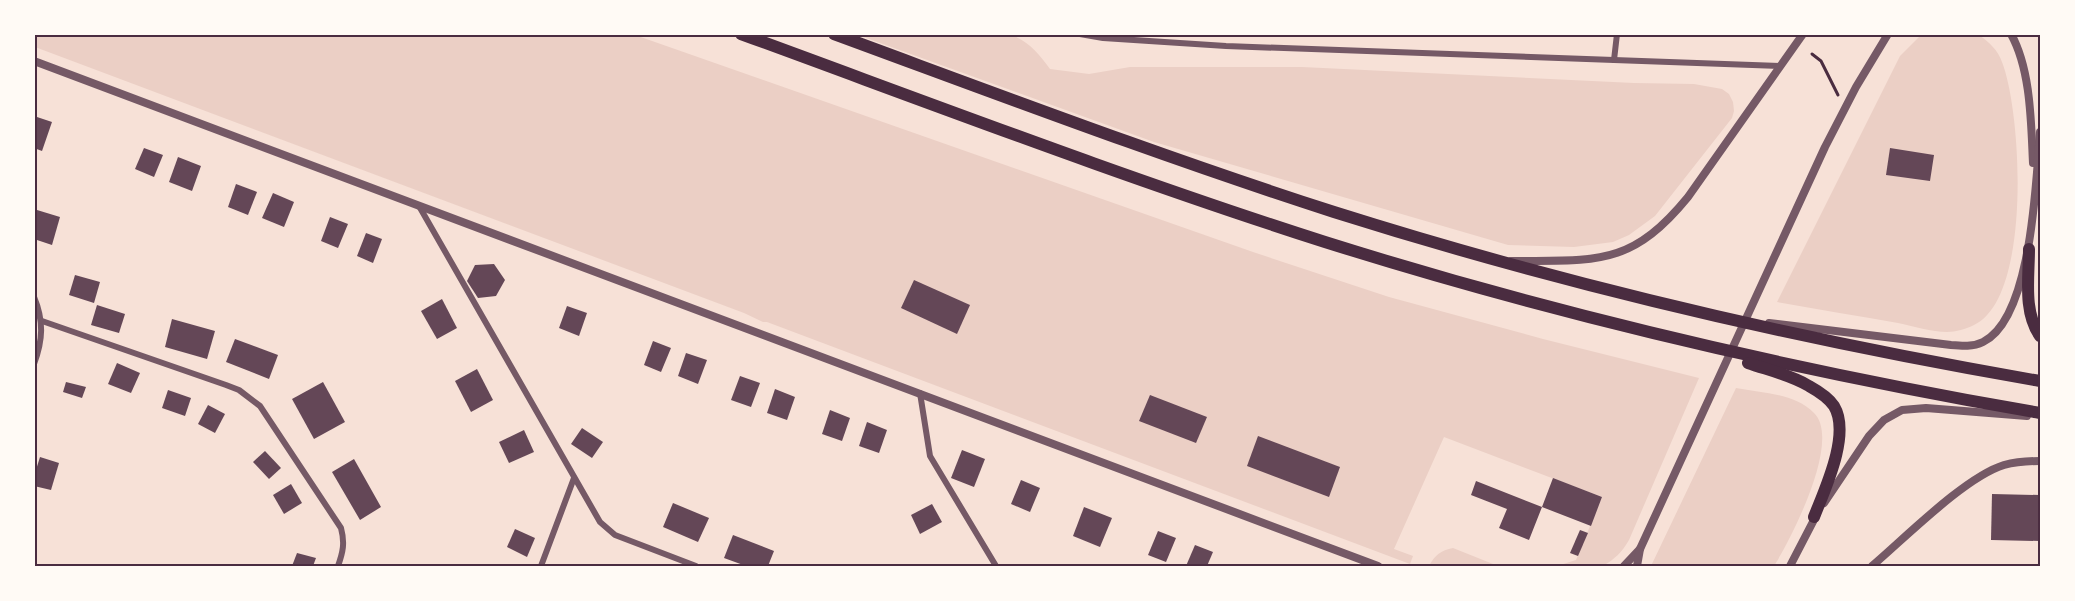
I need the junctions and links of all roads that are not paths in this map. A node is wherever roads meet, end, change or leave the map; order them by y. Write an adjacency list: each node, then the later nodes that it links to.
1 (741, 34): 20 (highway)
2 (834, 34): 15 (highway)
3 (1080, 34): 8 (street)
4 (1617, 34): 8 (street)
5 (1803, 34): 10 (street)
6 (1888, 34): 28 (street)
7 (2011, 34): 12 (street)
8 (1614, 60): 10 (street)
9 (34, 61): 13 (street)
10 (1780, 66): 15 (street)
11 (2040, 132): 12 (street)
12 (2035, 190): 14 (street)
13 (419, 206): 23 (street); 26 (street)
14 (2030, 249): 17 (street); 19 (highway)
15 (1498, 261): 17 (highway)
16 (34, 297): 18 (street)
17 (1709, 315): 22 (highway)
18 (42, 321): 21 (street); 29 (street)
19 (2040, 336)
20 (1702, 346): 24 (highway); 27 (highway)
21 (34, 364)
22 (2040, 381)
23 (920, 393): 32 (street); 33 (street)
24 (2040, 415): 27 (street)
25 (2040, 461): 37 (street)
26 (573, 478): 30 (street); 31 (street)
27 (1814, 518): 36 (street)
28 (1640, 549): 34 (street); 35 (street)
29 (338, 567)
30 (541, 567)
31 (696, 567)
32 (996, 567)
33 (1378, 567)
34 (1624, 567)
35 (1637, 567)
36 (1790, 567)
37 (1872, 567)

